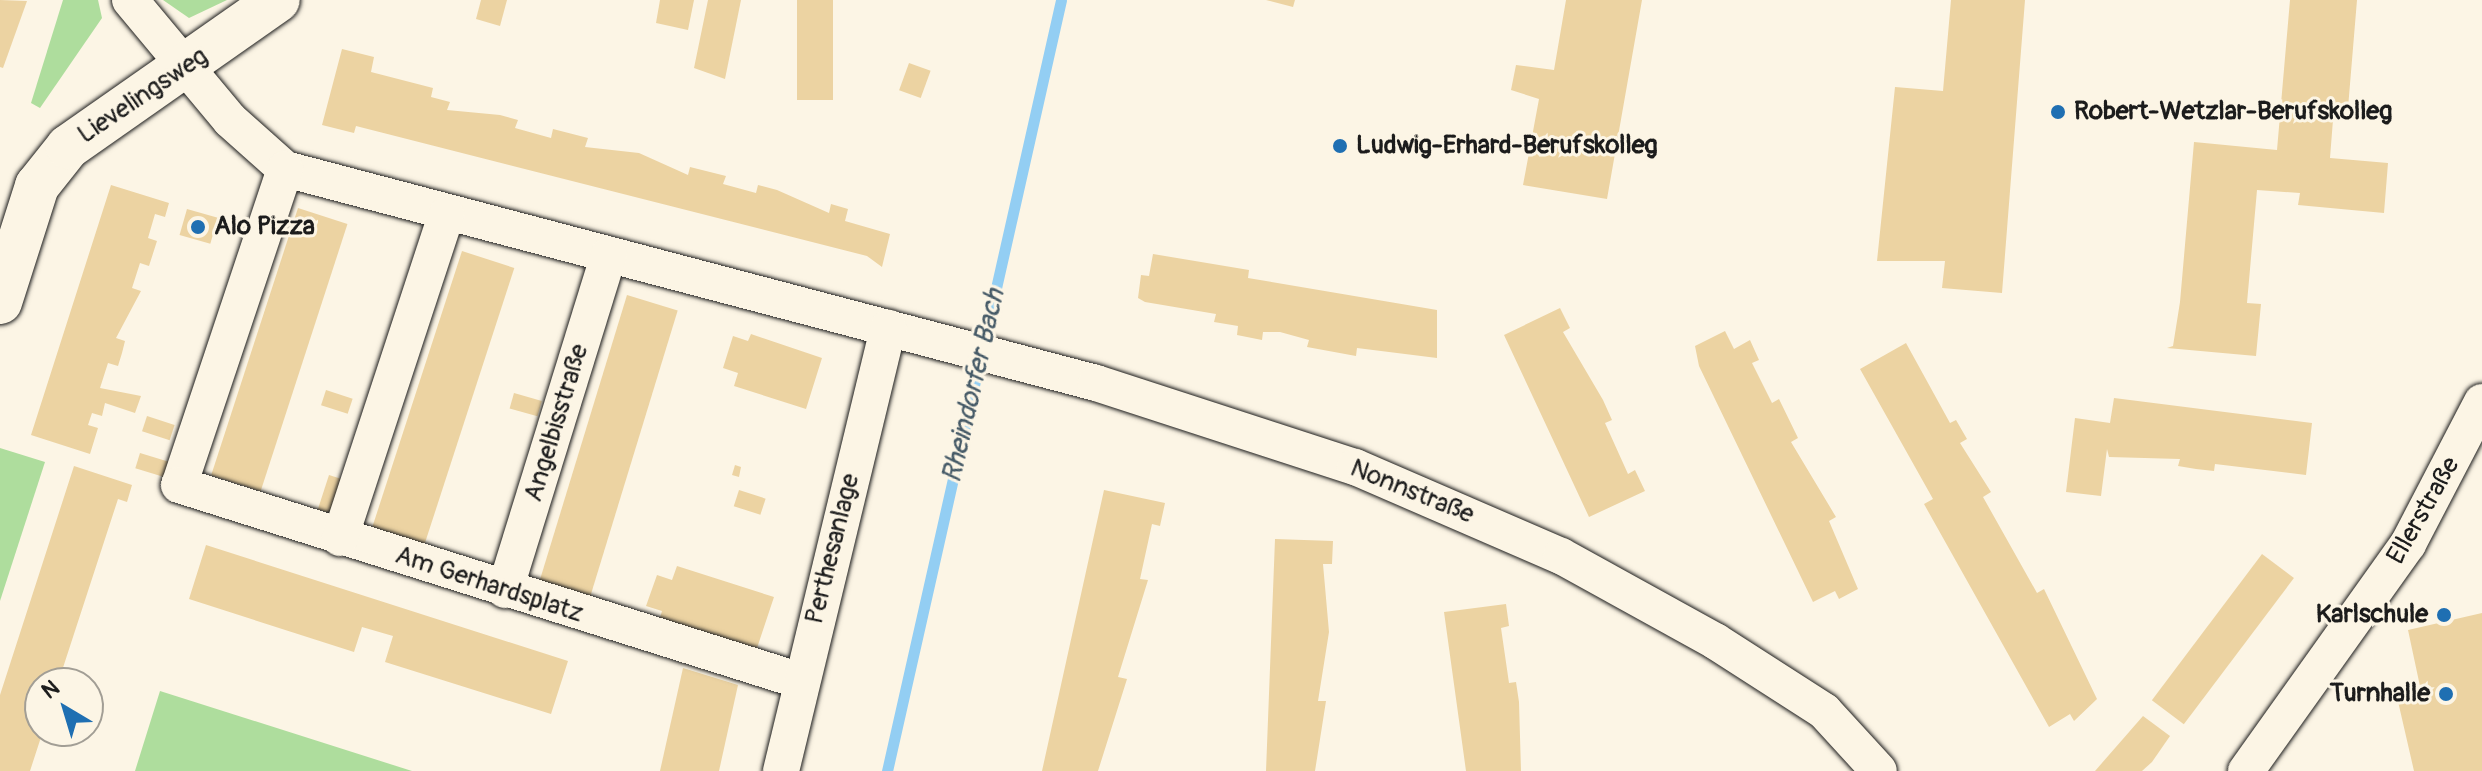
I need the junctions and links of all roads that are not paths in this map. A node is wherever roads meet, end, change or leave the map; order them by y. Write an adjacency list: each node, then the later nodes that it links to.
1 (130, 0): 3 (street)
2 (278, 0): 3 (street, Lievelingsweg)
3 (188, 68): 4 (street); 7 (street, Lievelingsweg)
4 (285, 169): 5 (street); 10 (street, Am Gerhardsplatz)
5 (446, 215): 6 (street); 10 (street)
6 (609, 255): 8 (street); 11 (street, Angelbisstraße)
7 (0, 302)
8 (888, 328): 12 (street, Perthesanlage); 14 (street, Nonnstraße)
9 (2482, 402): 15 (street, Ellerstraße)
10 (340, 538): 11 (street, Am Gerhardsplatz)
11 (505, 590): 12 (street, Am Gerhardsplatz)
12 (801, 681): 13 (street, Perthesanlage)
13 (781, 771)
14 (1879, 771)
15 (2246, 771)

